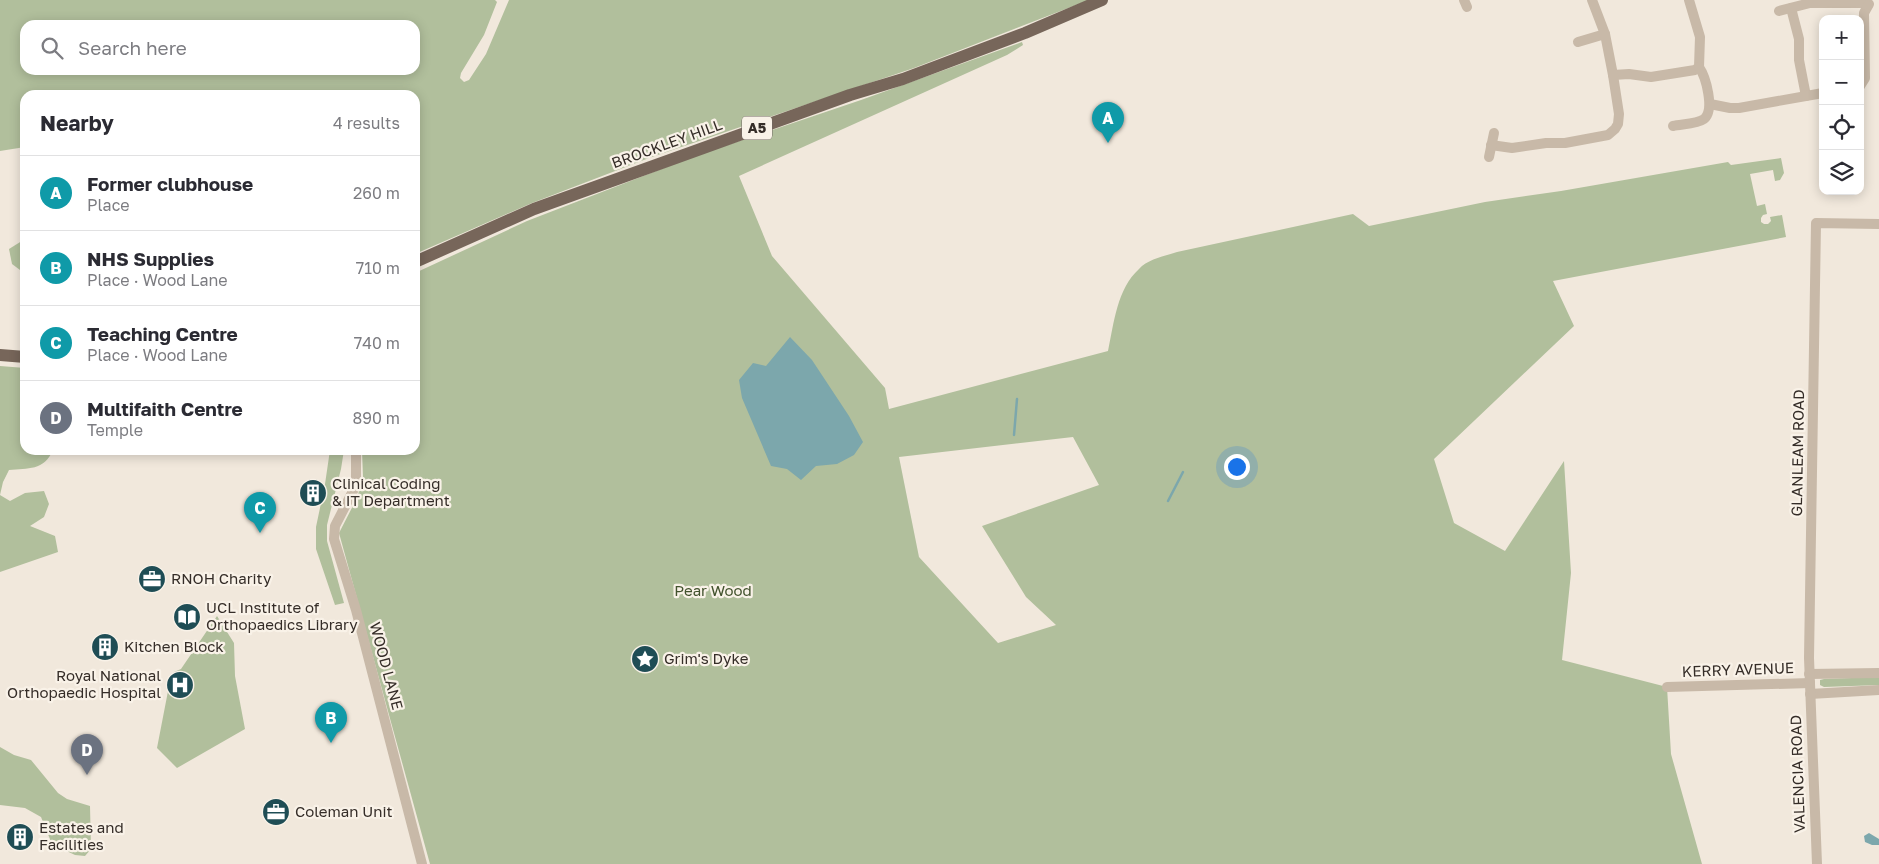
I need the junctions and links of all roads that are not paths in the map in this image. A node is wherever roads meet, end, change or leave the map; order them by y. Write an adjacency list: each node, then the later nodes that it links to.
1 (1102, 0): 20 (main road, BROCKLEY HILL / A5)
2 (1592, 0): 7 (street)
3 (1689, 0): 9 (street)
4 (1871, 3): 5 (street); 11 (street)
5 (1791, 8): 6 (street); 13 (street)
6 (1779, 11)
7 (1605, 34): 8 (street); 10 (street)
8 (1578, 42)
9 (1699, 67): 10 (street); 14 (street)
10 (1613, 75): 17 (street)
11 (1864, 80)
12 (1819, 94): 13 (street)
13 (1806, 96): 14 (street)
14 (1710, 104): 15 (street)
15 (1673, 126)
16 (1494, 133): 17 (street)
17 (1492, 145): 18 (street)
18 (1490, 157)
19 (1879, 224): 25 (street, GLANLEAM ROAD)
20 (420, 260)
21 (0, 355): 22 (main road)
22 (20, 357)
23 (356, 455): 29 (street, WOOD LANE)
24 (1879, 673): 25 (street, KERRY AVENUE)
25 (1810, 678): 26 (street, KERRY AVENUE); 28 (street, VALENCIA ROAD)
26 (1667, 687)
27 (1879, 690): 28 (street)
28 (1810, 694): 30 (street, VALENCIA ROAD)
29 (422, 864)
30 (1817, 864)

